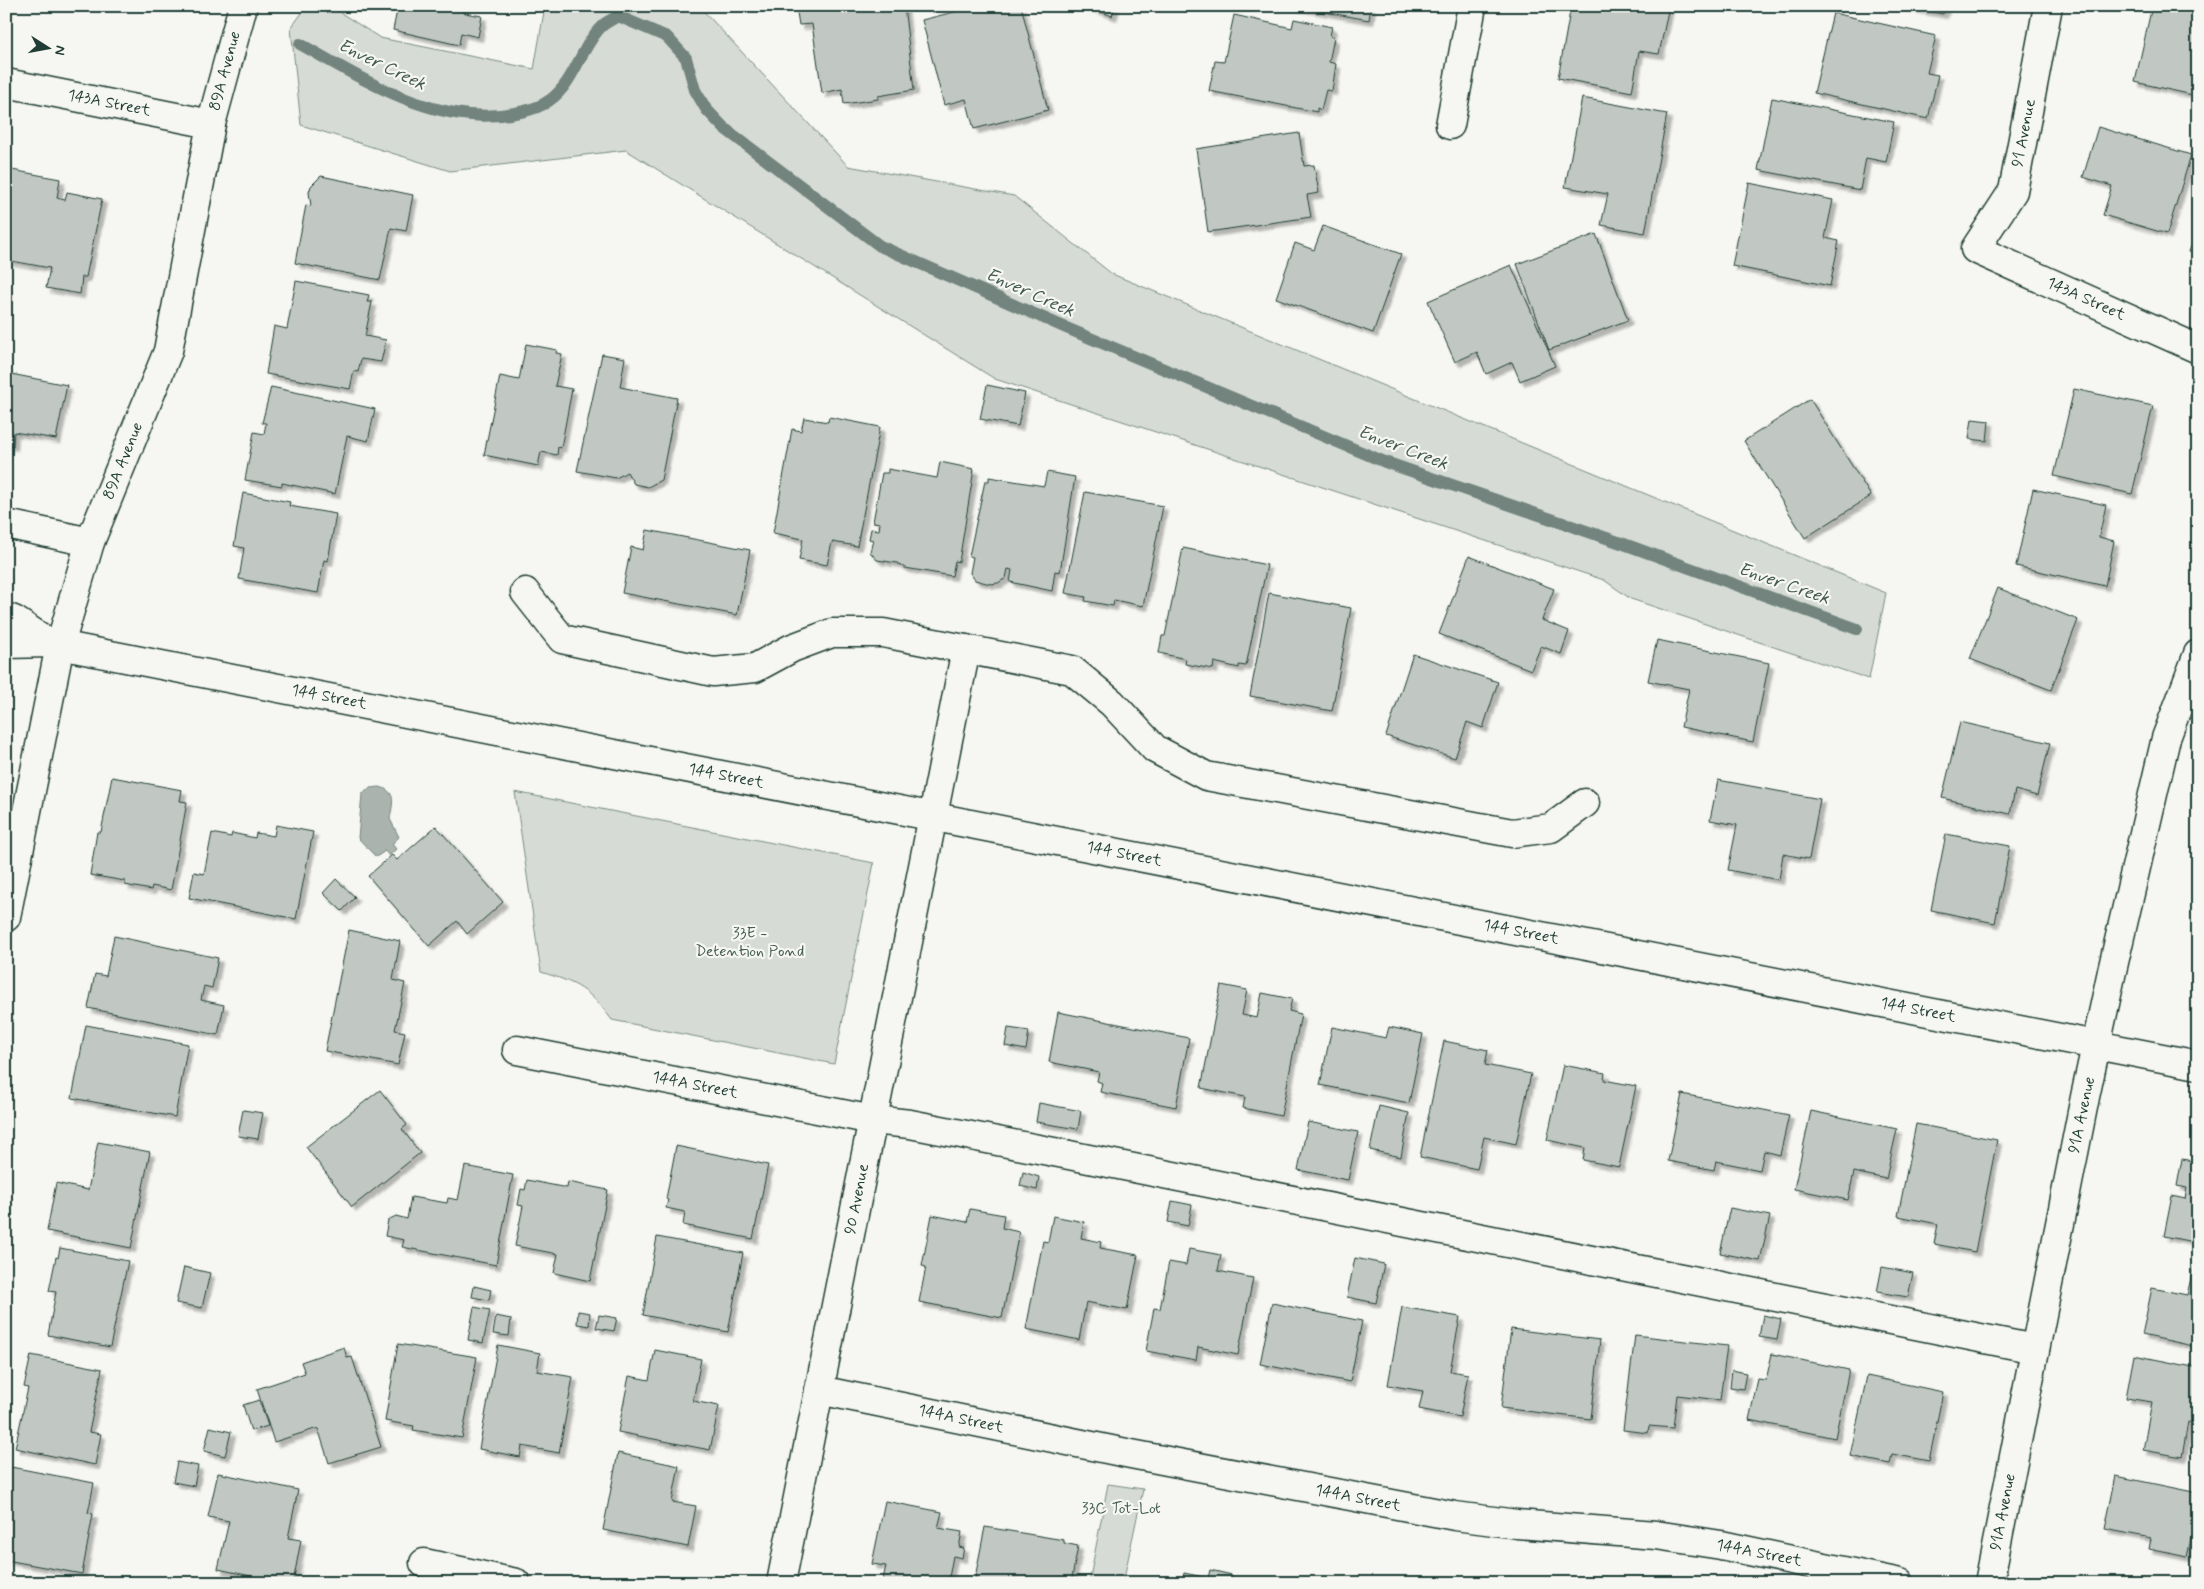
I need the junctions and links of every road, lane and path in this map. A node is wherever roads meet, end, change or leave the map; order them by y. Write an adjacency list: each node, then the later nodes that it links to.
1 (243, 6): 5 (street, 89A Avenue)
2 (1472, 6): 6 (street)
3 (2048, 6): 7 (street, 91 Avenue)
4 (6, 83): 5 (street, 143A Street)
5 (211, 124): 10 (street, 89A Avenue)
6 (1450, 125)
7 (1975, 249): 8 (street, 143A Street)
8 (2198, 349)
9 (6, 524): 10 (street)
10 (90, 542): 14 (street, 89A Avenue)
11 (525, 592): 15 (street)
12 (6, 618): 14 (street, 144 Street)
13 (6, 644): 14 (street, 144 Street)
14 (55, 644): 18 (street, 144 Street); 19 (street, 89A Avenue)
15 (966, 649): 17 (street); 18 (street, 90 Avenue)
16 (2198, 654): 20 (street, 91A Avenue)
17 (1585, 803)
18 (933, 816): 20 (street, 144 Street); 23 (street, 90 Avenue)
19 (6, 917)
20 (2096, 1045): 22 (street, 144 Street); 24 (street, 91A Avenue)
21 (517, 1050): 23 (street, 144A Street)
22 (2198, 1065)
23 (873, 1120): 24 (street, 144A Street); 25 (street, 90 Avenue)
24 (2035, 1349): 30 (street, 91A Avenue)
25 (820, 1390): 28 (street, 90 Avenue); 29 (street, 144A Street)
26 (424, 1564): 27 (street)
27 (516, 1583)
28 (781, 1583)
29 (1900, 1583)
30 (1989, 1583)

